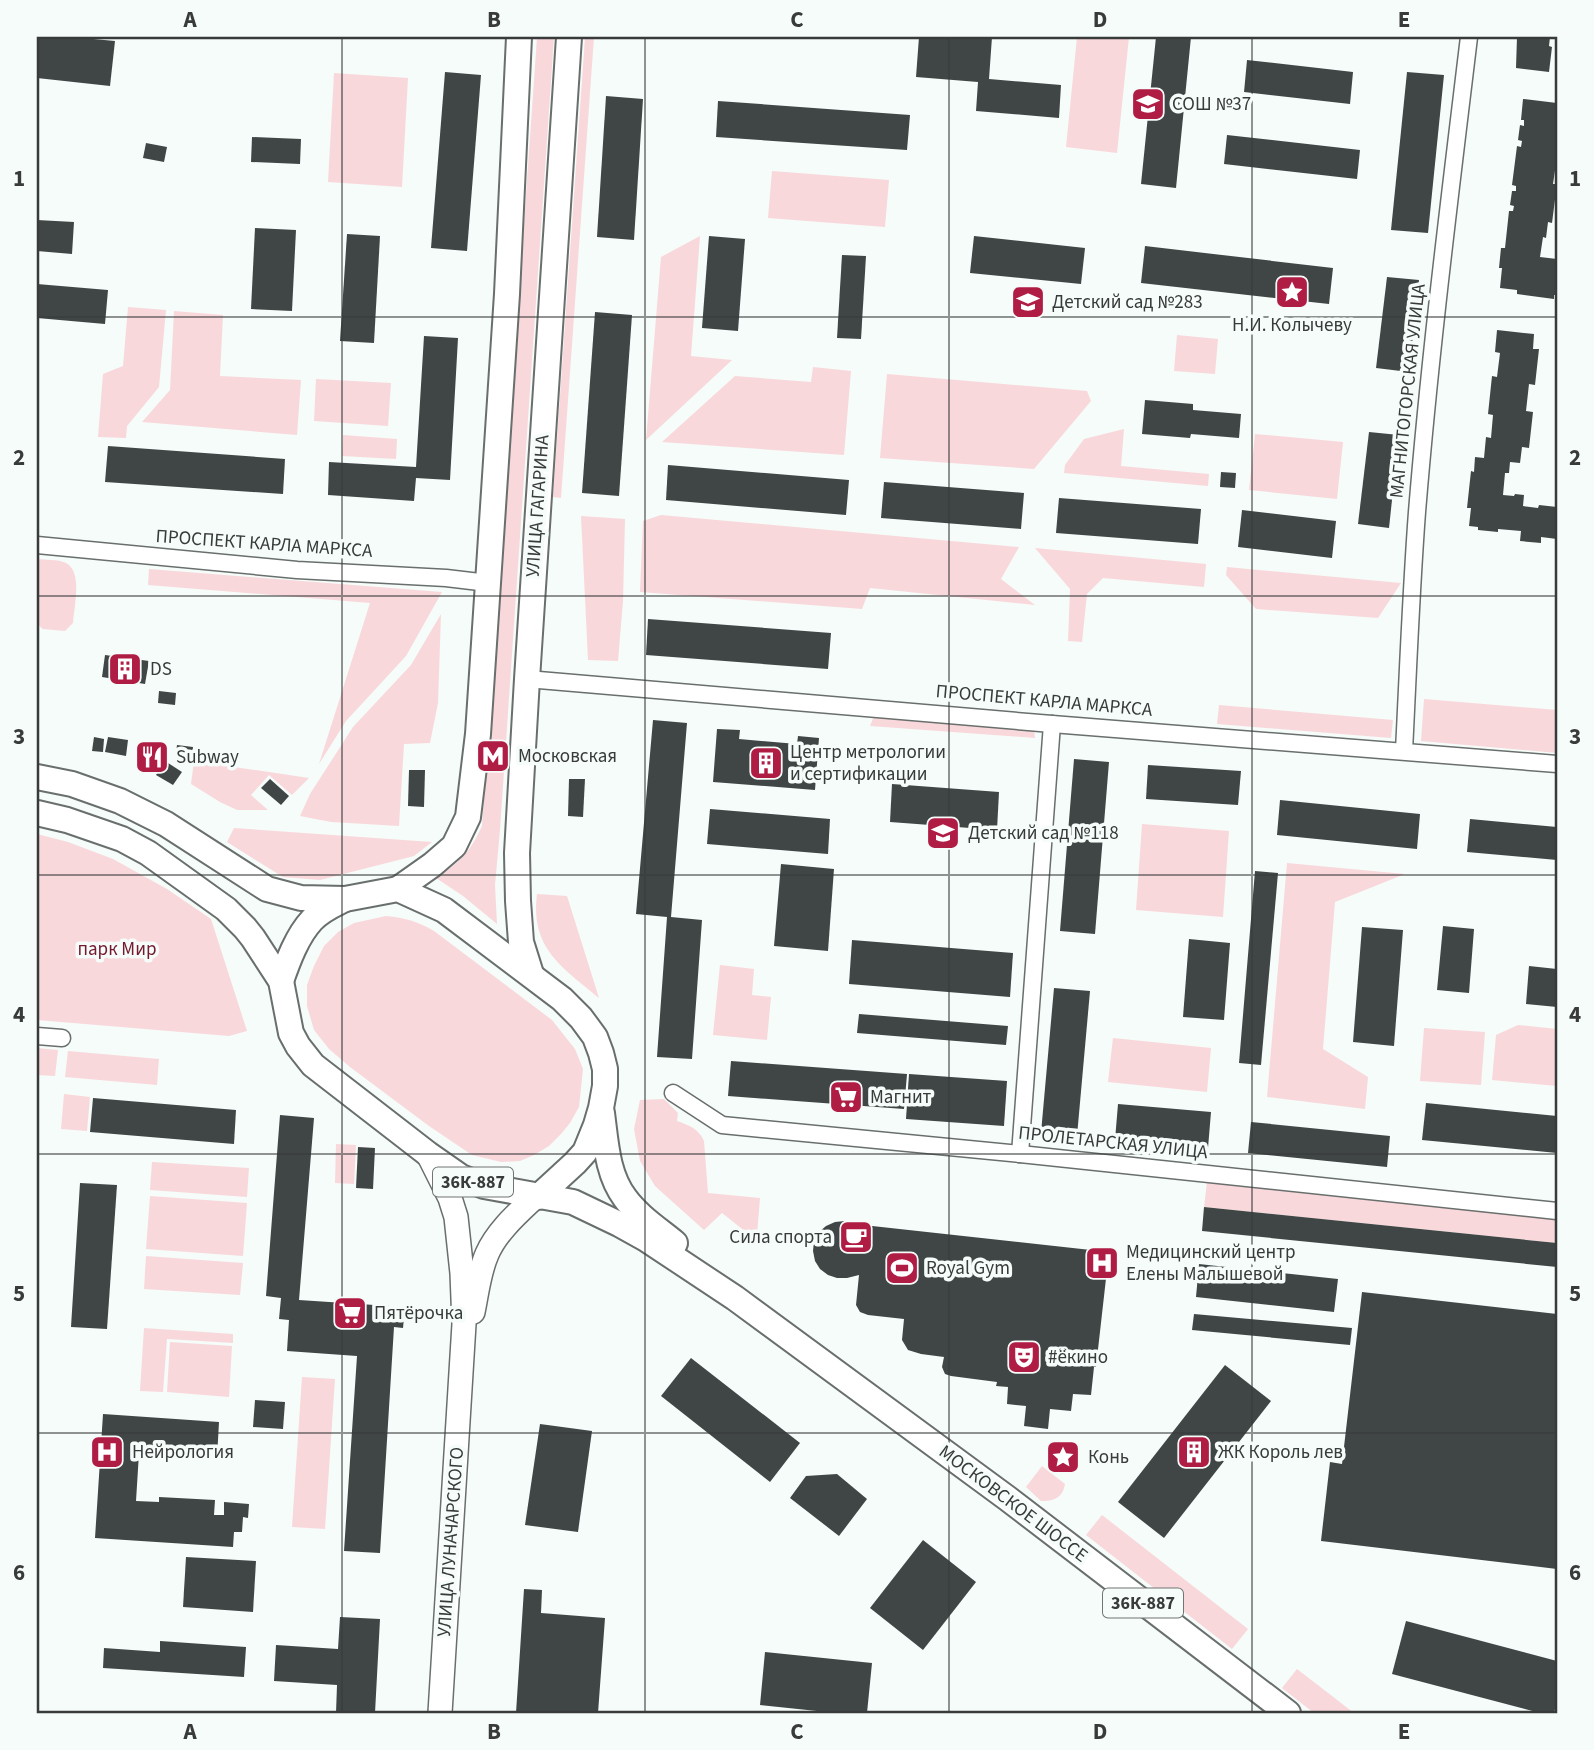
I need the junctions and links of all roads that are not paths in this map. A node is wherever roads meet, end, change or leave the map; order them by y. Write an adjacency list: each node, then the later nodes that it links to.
1 (519, 37): 5 (main road)
2 (569, 37): 6 (main road, УЛИЦА ГАГАРИНА)
3 (1468, 37): 8 (street, МАГНИТОГОРСКАЯ УЛИЦА)
4 (37, 545): 5 (street, ПРОСПЕКТ КАРЛА МАРКСА)
5 (488, 583): 12 (main road)
6 (527, 679): 7 (street, ПРОСПЕКТ КАРЛА МАРКСА); 14 (main road, УЛИЦА ГАГАРИНА)
7 (1052, 724): 8 (street, ПРОСПЕКТ КАРЛА МАРКСА); 21 (street)
8 (1404, 751): 9 (street, ПРОСПЕКТ КАРЛА МАРКСА)
9 (1557, 764)
10 (37, 777): 13 (main road)
11 (37, 813): 15 (main road, МОСКОВСКОЕ ШОССЕ / 36К-887)
12 (398, 888): 13 (main road); 14 (main road, МОСКОВСКОЕ ШОССЕ / 36К-887)
13 (345, 899): 15 (main road)
14 (531, 974): 19 (main road, МОСКОВСКОЕ ШОССЕ / 36К-887)
15 (281, 981): 20 (main road, МОСКОВСКОЕ ШОССЕ / 36К-887)
16 (37, 1036): 17 (street)
17 (62, 1038)
18 (673, 1093): 21 (street, ПРОЛЕТАРСКАЯ УЛИЦА)
19 (601, 1108): 22 (main road, МОСКОВСКОЕ ШОССЕ / 36К-887); 24 (main road, МОСКОВСКОЕ ШОССЕ / 36К-887)
20 (428, 1154): 22 (main road, МОСКОВСКОЕ ШОССЕ / 36К-887); 25 (main road, УЛИЦА ЛУНАЧАРСКОГО)
21 (1020, 1154): 23 (street, ПРОЛЕТАРСКАЯ УЛИЦА)
22 (537, 1196): 24 (main road, МОСКОВСКОЕ ШОССЕ / 36К-887); 25 (main road, УЛИЦА ЛУНАЧАРСКОГО)
23 (1557, 1212)
24 (735, 1298): 27 (main road, МОСКОВСКОЕ ШОССЕ / 36К-887)
25 (462, 1371): 26 (main road, УЛИЦА ЛУНАЧАРСКОГО)
26 (440, 1713)
27 (1288, 1713)

